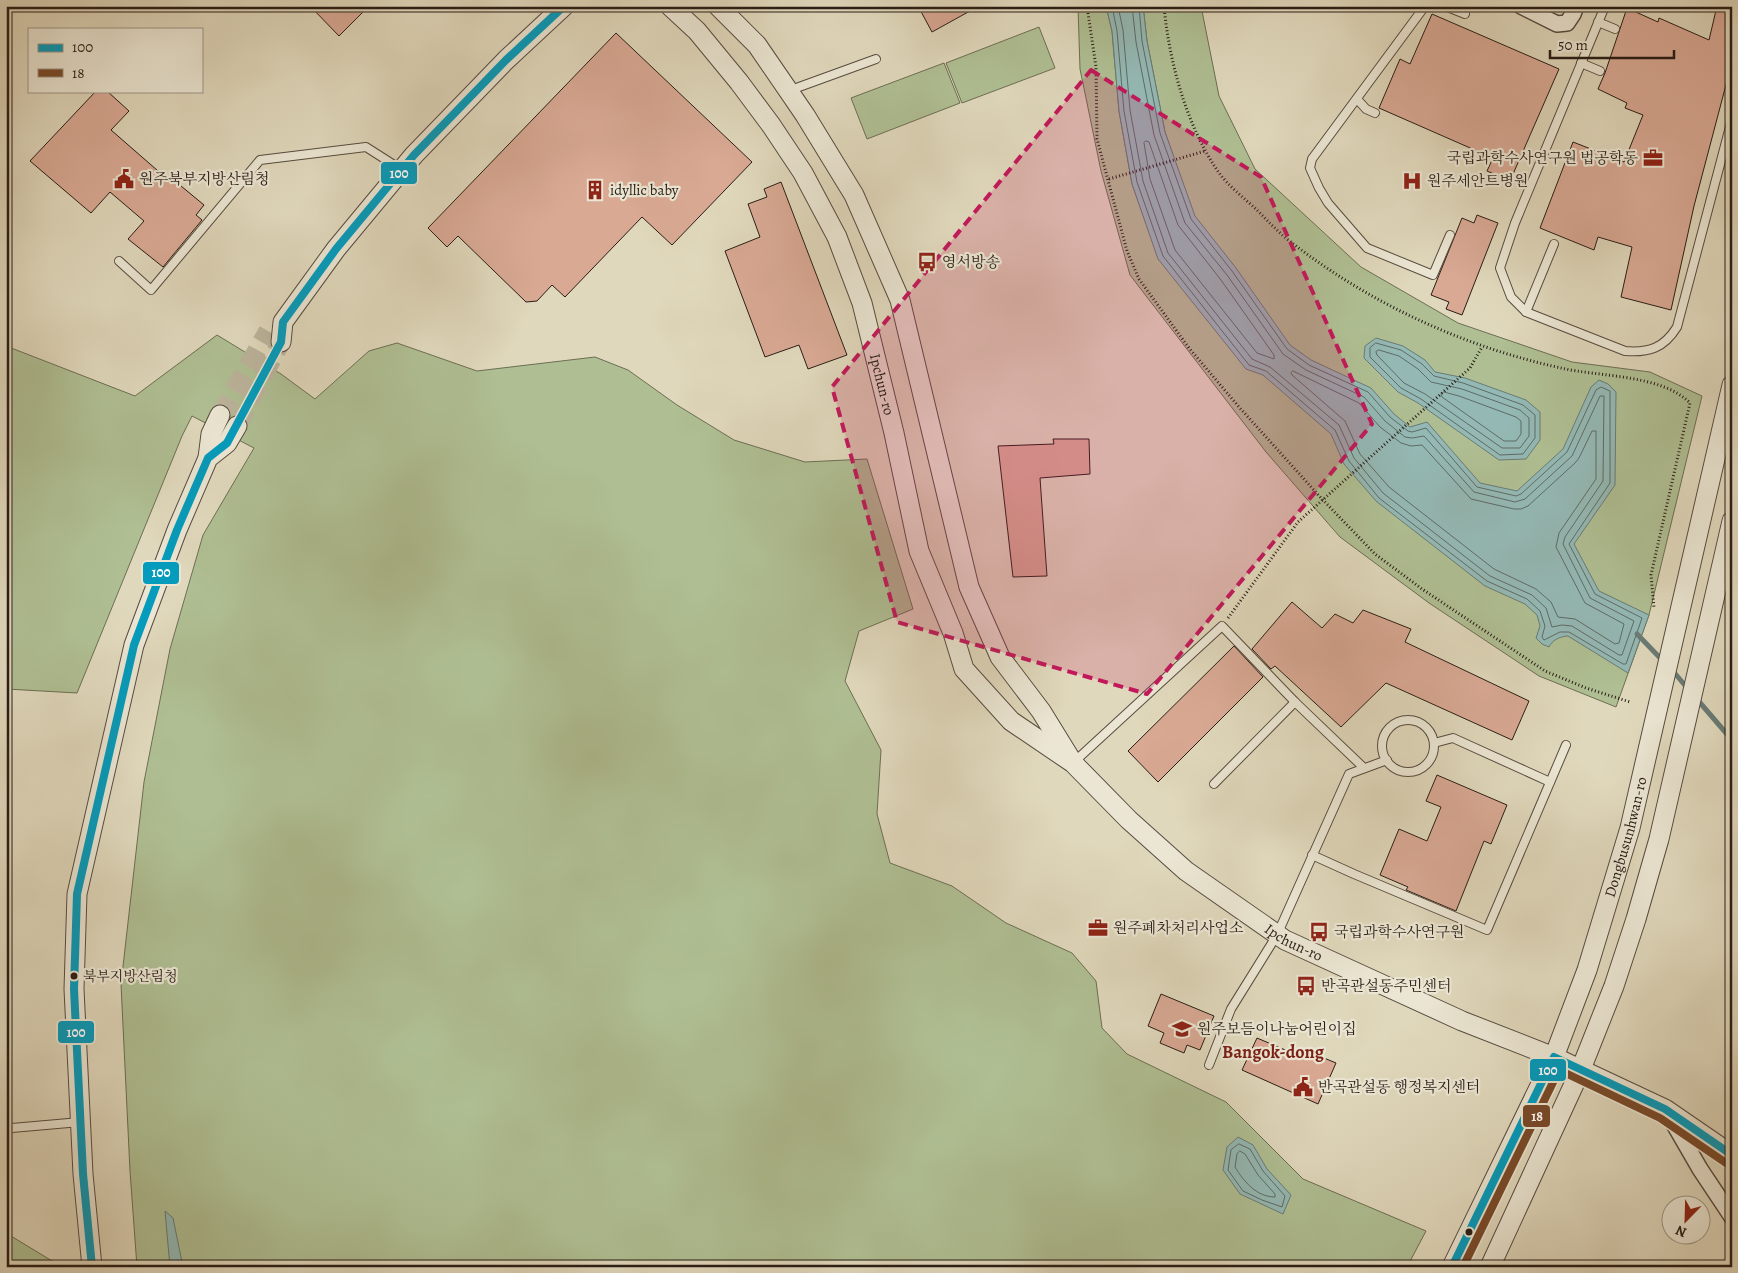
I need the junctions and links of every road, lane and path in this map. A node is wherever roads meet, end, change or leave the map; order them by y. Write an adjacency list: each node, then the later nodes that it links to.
1 (564, 6): 22 (street)
2 (670, 6): 43 (street, Ipchun-ro)
3 (718, 6): 17 (street, Ipchun-ro)
4 (1087, 6): 23 (path)
5 (1164, 6): 21 (path)
6 (1425, 6): 18 (lane)
7 (1445, 6): 11 (lane)
8 (1521, 6): 9 (street)
9 (1576, 6)
10 (1605, 6): 12 (lane)
11 (1465, 14)
12 (1598, 22): 13 (lane); 15 (lane)
13 (1615, 29)
14 (876, 59): 17 (lane)
15 (1581, 62): 16 (lane); 27 (lane)
16 (1600, 71)
17 (788, 91): 43 (street, Ipchun-ro)
18 (1356, 99): 19 (lane); 24 (lane)
19 (1375, 113)
20 (1732, 119): 27 (lane)
21 (1205, 150): 23 (path); 29 (path)
22 (402, 170): 26 (lane); 28 (street)
23 (1109, 179): 34 (path)
24 (1450, 235)
25 (1554, 244): 27 (lane)
26 (119, 262)
27 (1526, 312)
28 (277, 331)
29 (1482, 347): 34 (path); 36 (path)
30 (1732, 385): 49 (street, Dongbusunhwan-ro)
31 (220, 415): 33 (street)
32 (237, 426): 33 (street)
33 (208, 458): 53 (street)
34 (1322, 499): 37 (path); 39 (path)
35 (1732, 521): 51 (street, Dongbusunhwan-ro)
36 (1654, 608)
37 (1222, 626): 38 (lane); 43 (lane)
38 (1295, 702): 44 (lane); 46 (lane)
39 (1630, 702)
40 (1434, 743): 42 (lane); 42 (lane); 45 (lane)
41 (1566, 745): 45 (lane)
42 (1387, 760): 44 (lane)
43 (1073, 763): 48 (street, Ipchun-ro)
44 (1364, 768): 47 (lane)
45 (1550, 782): 47 (lane)
46 (1214, 784)
47 (1312, 855): 48 (lane)
48 (1277, 934): 49 (street, Ipchun-ro); 50 (lane)
49 (1554, 1057): 51 (street, Ipchun-ro); 58 (street, Dongbusunhwan-ro)
50 (1209, 1064)
51 (1581, 1069): 52 (street, Ipchun-ro); 59 (street, Dongbusunhwan-ro)
52 (1665, 1109): 55 (street, Ipchun-ro); 56 (street)
53 (80, 1122): 54 (lane); 57 (street)
54 (6, 1125)
55 (1732, 1156)
56 (1732, 1217)
57 (92, 1267)
58 (1452, 1267)
59 (1490, 1267)

